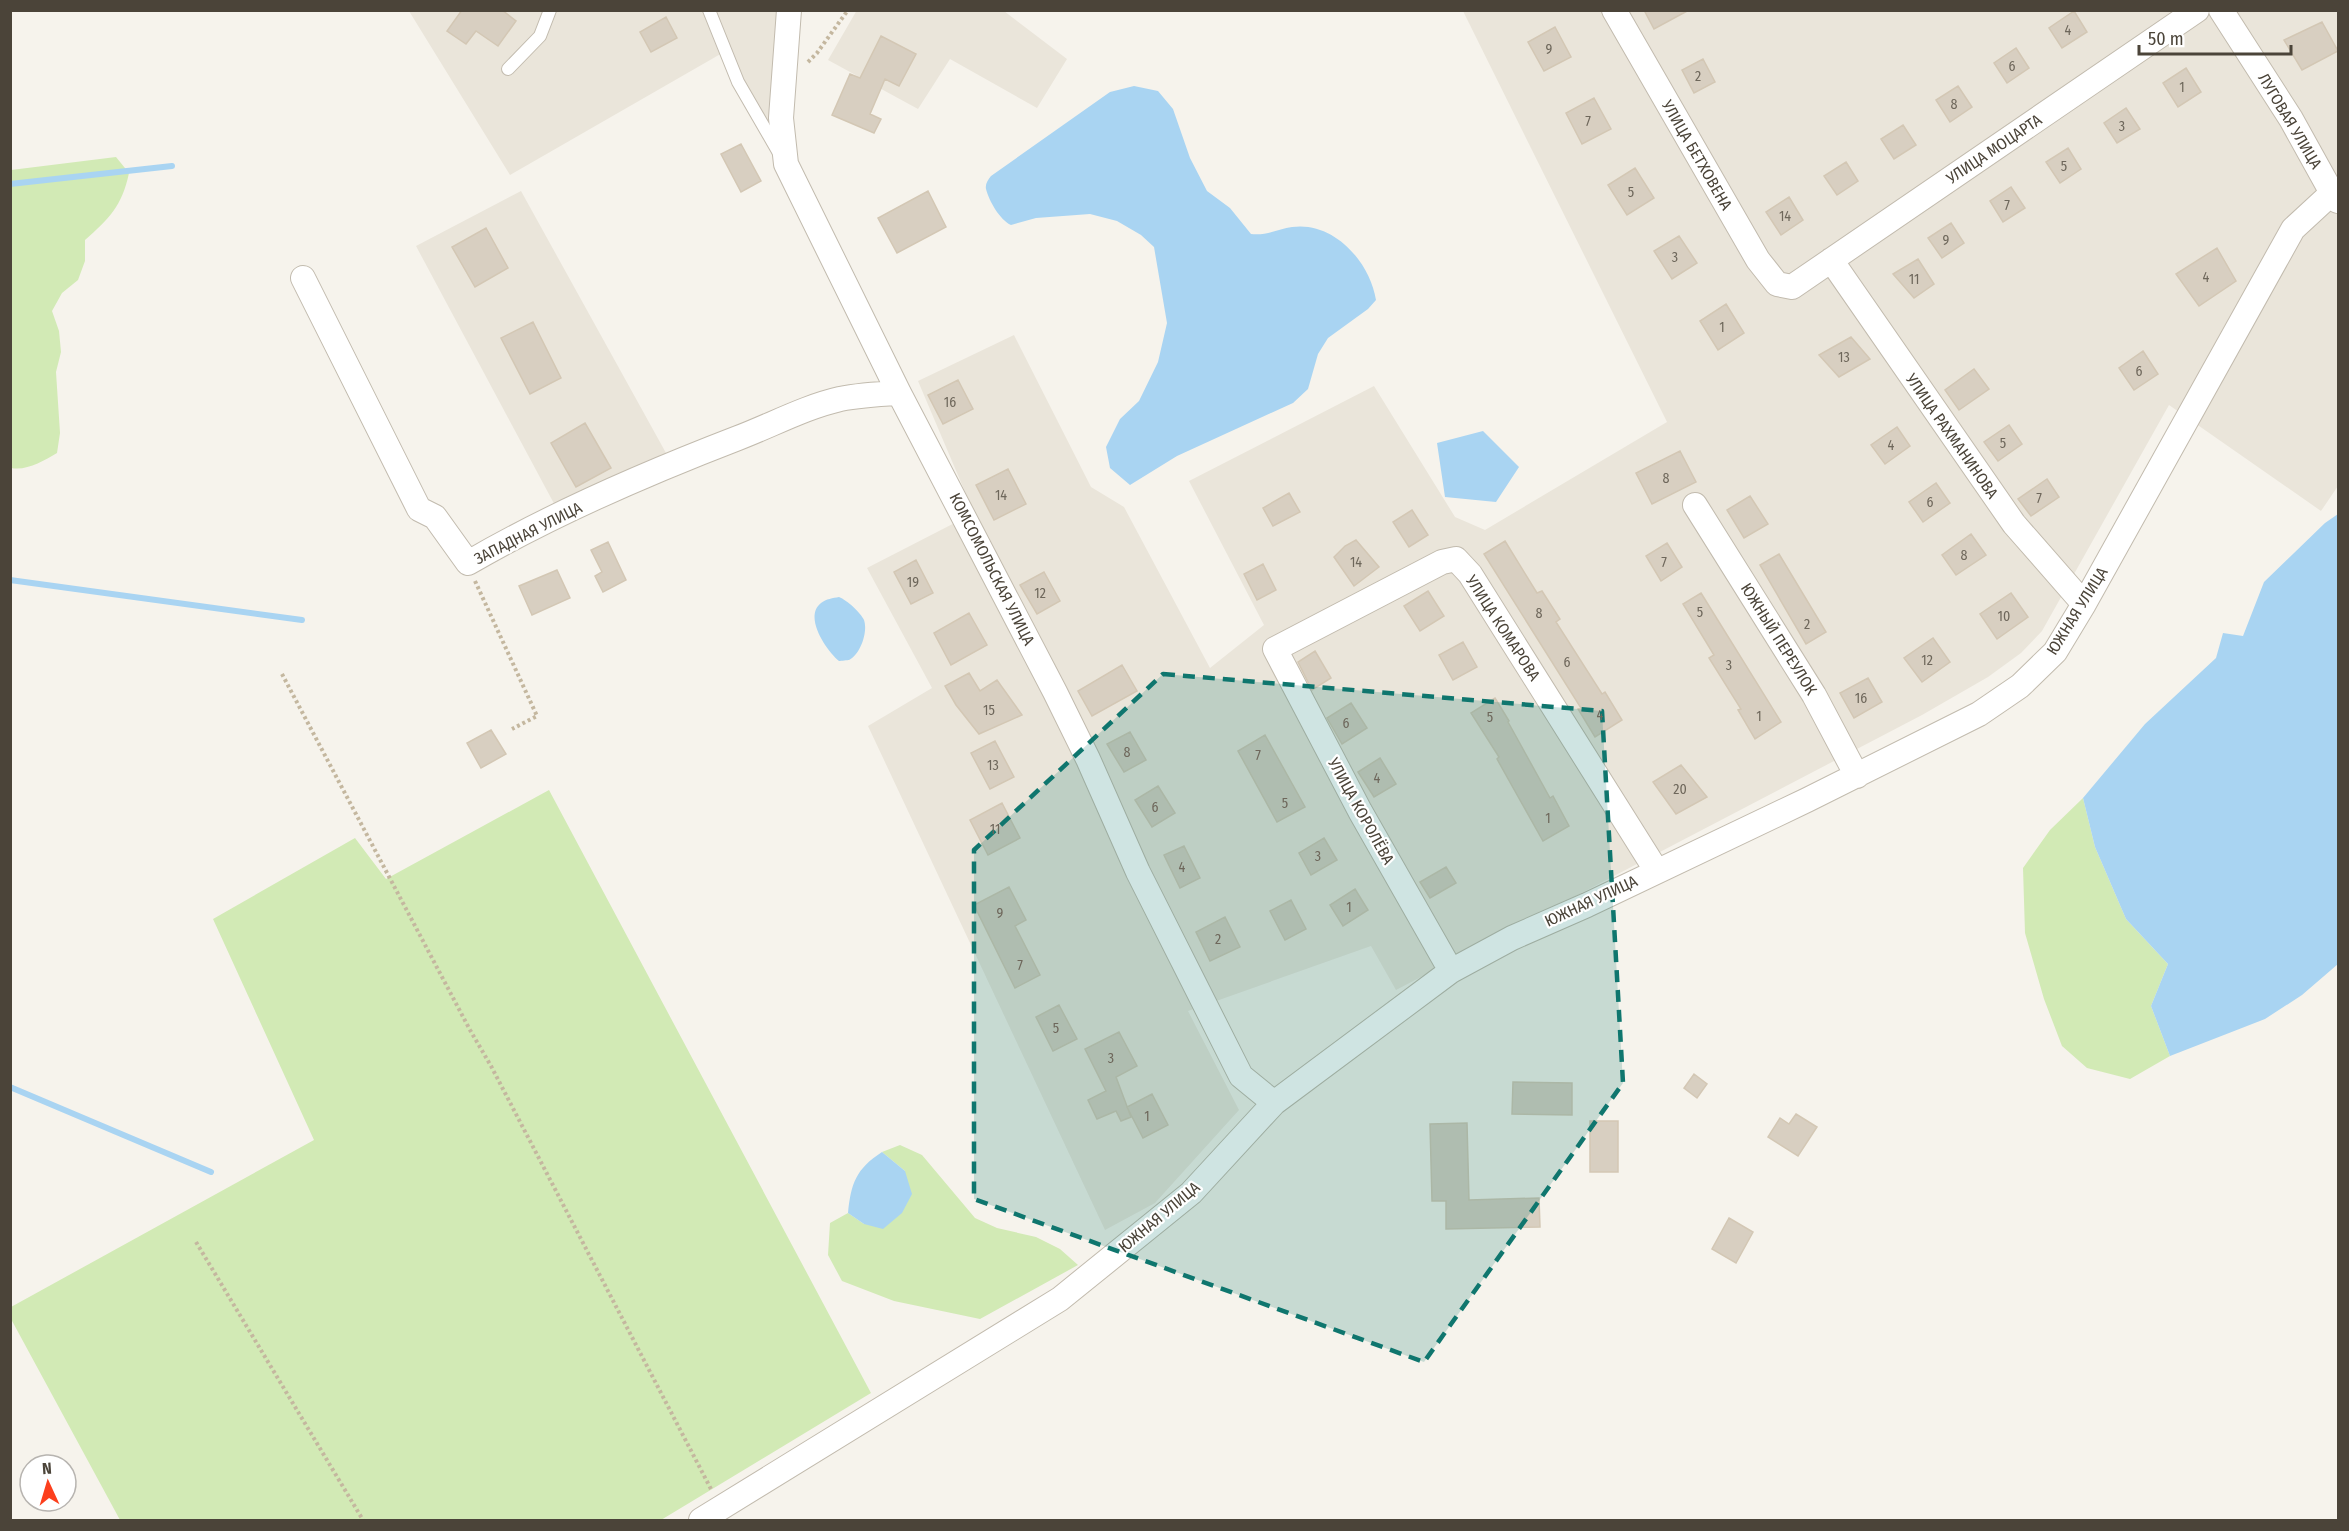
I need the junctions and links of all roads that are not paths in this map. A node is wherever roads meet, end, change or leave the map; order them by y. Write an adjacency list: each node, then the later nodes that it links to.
1 (550, 10): 7 (lane)
2 (709, 10): 8 (lane)
3 (789, 10): 8 (street, КОМСОМОЛЬСКАЯ УЛИЦА)
4 (1614, 10): 12 (street, УЛИЦА БЕТХОВЕНА)
5 (2197, 10): 10 (street, УЛИЦА МОЦАРТА)
6 (2222, 10): 9 (street, ЛУГОВАЯ УЛИЦА)
7 (508, 69)
8 (786, 164): 13 (street, КОМСОМОЛЬСКАЯ УЛИЦА)
9 (2335, 197): 15 (street, ЮЖНАЯ УЛИЦА)
10 (1831, 260): 12 (street, УЛИЦА МОЦАРТА); 15 (street, УЛИЦА РАХМАНИНОВА)
11 (303, 278): 13 (street, ЗАПАДНАЯ УЛИЦА)
12 (1792, 287)
13 (899, 393): 20 (street, КОМСОМОЛЬСКАЯ УЛИЦА)
14 (1695, 505): 17 (street, ЮЖНЫЙ ПЕРЕУЛОК)
15 (2084, 604): 17 (street, ЮЖНАЯ УЛИЦА)
16 (1275, 649): 18 (street, УЛИЦА КОМАРОВА); 19 (street, УЛИЦА КОРОЛЁВА)
17 (1857, 776): 18 (street, ЮЖНАЯ УЛИЦА)
18 (1656, 870): 19 (street, ЮЖНАЯ УЛИЦА)
19 (1451, 971): 20 (street, ЮЖНАЯ УЛИЦА)
20 (1274, 1104): 21 (street, ЮЖНАЯ УЛИЦА)
21 (711, 1515)

